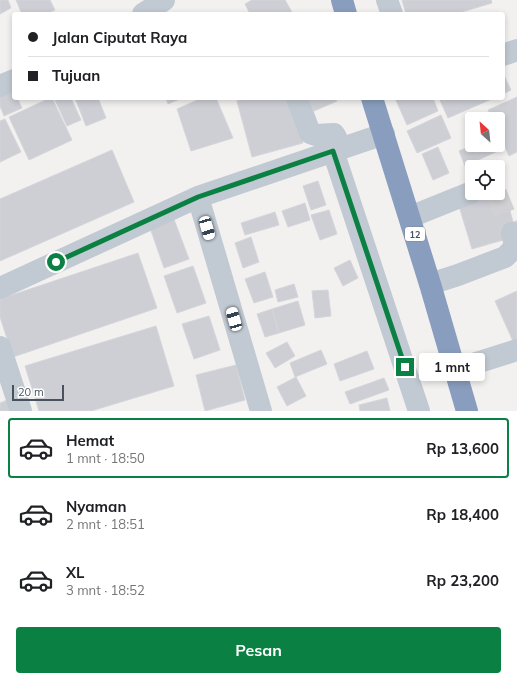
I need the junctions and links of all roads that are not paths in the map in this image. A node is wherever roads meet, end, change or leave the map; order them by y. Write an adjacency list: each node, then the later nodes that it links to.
1 (164, 0): 4 (street)
2 (342, 0): 5 (highway)
3 (387, 0): 6 (street)
4 (146, 12)
5 (345, 12)
6 (391, 12)
7 (517, 50): 8 (street)
8 (505, 53)
9 (12, 81): 10 (street)
10 (0, 86)
11 (298, 100): 14 (street)
12 (373, 100): 13 (highway, 12)
13 (384, 134): 14 (street); 17 (highway, 12)
14 (333, 151): 16 (street); 26 (street)
15 (465, 195): 17 (street)
16 (198, 197): 20 (street); 25 (street)
17 (410, 217): 19 (highway, 12)
18 (512, 233): 19 (street)
19 (430, 284): 23 (highway, 12)
20 (0, 288)
21 (0, 347): 24 (street)
22 (517, 350): 23 (street)
23 (454, 370): 27 (highway, 12)
24 (21, 411)
25 (261, 411)
26 (420, 411)
27 (467, 411)

